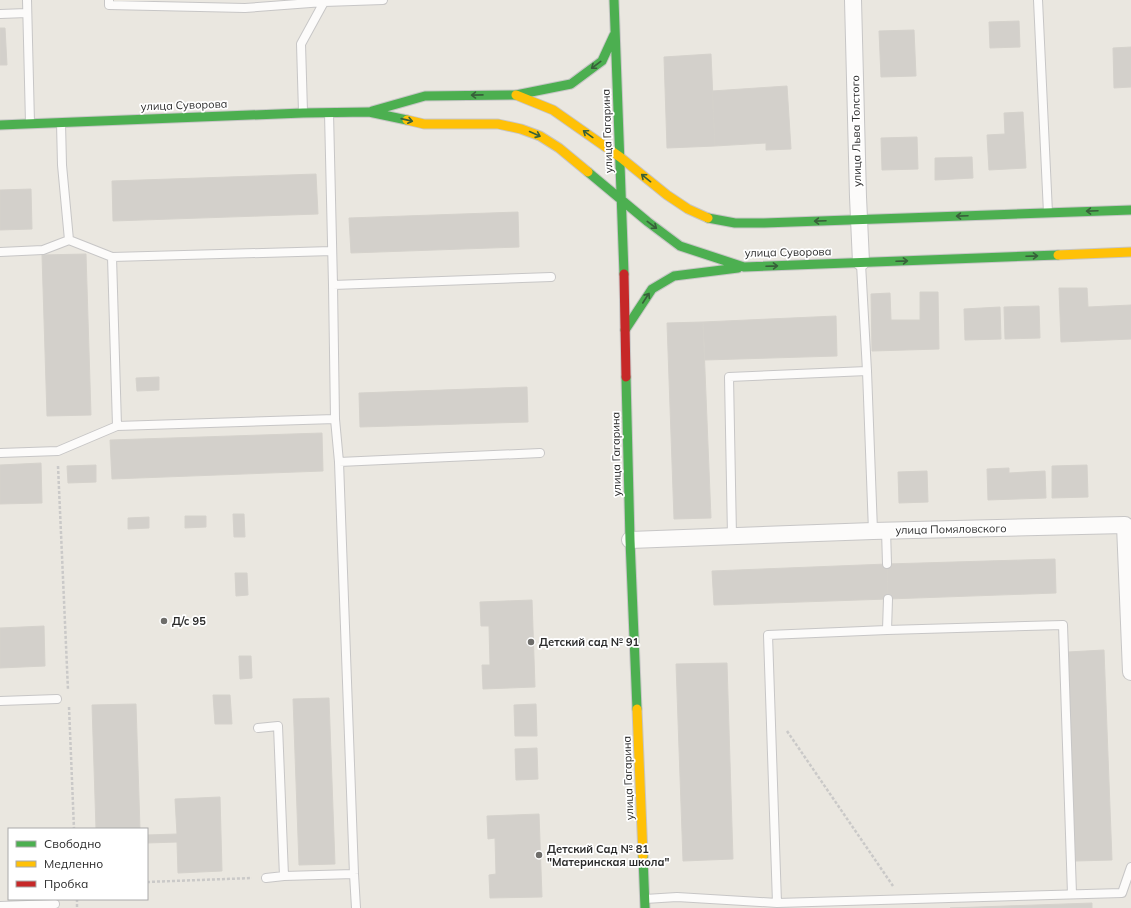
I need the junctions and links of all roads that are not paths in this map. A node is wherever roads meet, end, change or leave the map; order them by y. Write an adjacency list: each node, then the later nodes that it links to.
1 (27, 0): 8 (lane)
2 (109, 0): 7 (lane)
3 (383, 0): 7 (lane)
4 (614, 0): 10 (main road, улица Гагарина)
5 (854, 0): 22 (street, улица Льва Толстого)
6 (1038, 0): 21 (lane)
7 (324, 1): 12 (lane)
8 (27, 13): 9 (lane); 16 (lane)
9 (0, 14)
10 (615, 32): 11 (main road, улица Суворова, one-way to 11); 18 (main road, улица Гагарина)
11 (516, 94): 14 (main road, улица Суворова, one-way to 14); 18 (main road, улица Суворова, one-way to 11)
12 (303, 112): 13 (main road, улица Суворова); 15 (main road, улица Суворова)
13 (329, 112): 14 (main road, улица Суворова); 24 (lane)
14 (369, 112): 19 (main road, улица Суворова, one-way to 19)
15 (61, 122): 16 (main road, улица Суворова); 23 (lane)
16 (30, 123): 17 (main road, улица Суворова)
17 (0, 124)
18 (620, 157): 19 (main road, улица Гагарина); 22 (main road, улица Суворова, one-way to 18)
19 (622, 200): 29 (main road, улица Суворова, one-way to 29); 32 (main road, улица Гагарина)
20 (1131, 210): 21 (main road, улица Суворова, one-way to 21)
21 (1048, 213): 22 (main road, улица Суворова, one-way to 22)
22 (859, 219): 28 (street, улица Льва Толстого)
23 (69, 240): 25 (lane); 27 (lane)
24 (332, 251): 27 (lane); 31 (lane)
25 (0, 252)
26 (1131, 252): 28 (main road, улица Суворова, one-way to 26)
27 (112, 257): 35 (lane)
28 (861, 262): 29 (main road, улица Суворова, one-way to 28); 33 (lane)
29 (744, 267): 32 (main road, one-way to 29)
30 (551, 277): 31 (lane)
31 (333, 285): 34 (lane)
32 (625, 330): 42 (main road, улица Гагарина)
33 (867, 371): 40 (lane); 41 (lane)
34 (335, 418): 35 (lane); 38 (lane)
35 (117, 426): 36 (lane)
36 (0, 453)
37 (540, 453): 38 (lane)
38 (339, 462): 51 (lane)
39 (1128, 524): 40 (street, улица Помяловского); 46 (street, улица Помяловского)
40 (880, 531): 41 (street, улица Помяловского); 43 (lane)
41 (732, 536): 42 (street, улица Помяловского)
42 (630, 540): 56 (main road, улица Гагарина)
43 (887, 564)
44 (888, 599): 45 (lane)
45 (887, 630): 54 (lane); 57 (lane)
46 (1131, 672)
47 (57, 699): 48 (lane)
48 (0, 701)
49 (258, 728): 52 (lane)
50 (1131, 866): 54 (lane)
51 (354, 874): 52 (lane); 60 (lane)
52 (284, 876): 53 (lane)
53 (266, 878)
54 (1072, 894): 55 (lane)
55 (902, 899): 57 (lane); 61 (lane)
56 (645, 903): 57 (lane)
57 (777, 903)
58 (56, 904): 59 (lane)
59 (0, 906)
60 (356, 908)
61 (902, 908)

